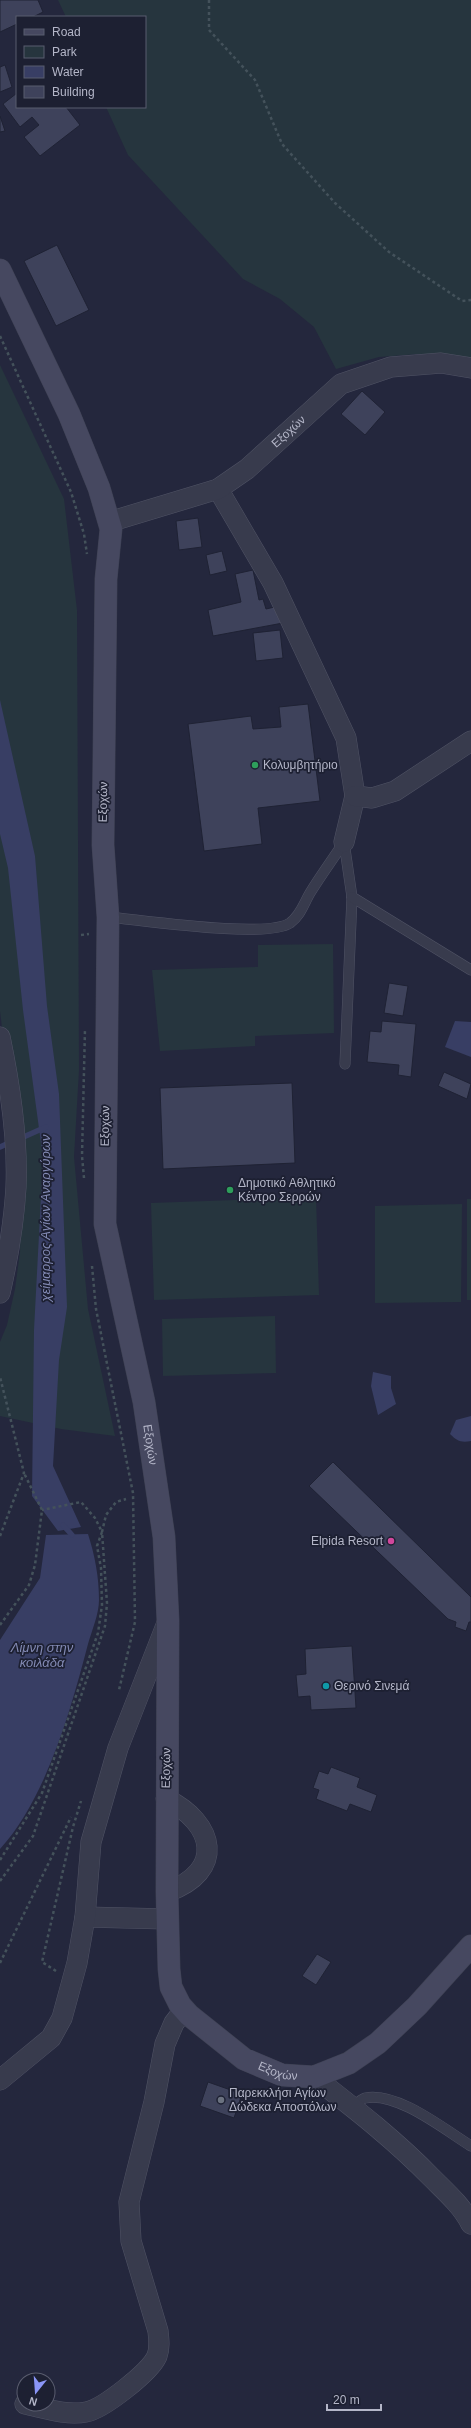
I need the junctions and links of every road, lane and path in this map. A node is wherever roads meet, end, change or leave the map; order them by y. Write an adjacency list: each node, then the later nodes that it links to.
1 (208, 0): 3 (path)
2 (0, 270): 6 (main road, Εξοχών)
3 (471, 300)
4 (471, 368): 5 (street, Εξοχών)
5 (218, 488): 6 (street, Εξοχών); 8 (street)
6 (109, 522): 11 (main road, Εξοχών)
7 (471, 741): 8 (street)
8 (355, 796): 9 (street)
9 (344, 842): 10 (lane); 11 (lane)
10 (352, 897): 12 (lane); 14 (lane)
11 (108, 917): 22 (main road, Εξοχών)
12 (471, 970)
13 (0, 1037): 15 (street)
14 (345, 1064)
15 (0, 1293)
16 (0, 1377): 17 (path)
17 (24, 1473): 19 (path); 21 (path)
18 (126, 1499): 20 (path)
19 (42, 1510): 20 (path); 23 (path)
20 (102, 1532): 26 (path); 27 (path)
21 (0, 1536)
22 (168, 1621): 24 (main road, Εξοχών); 29 (street)
23 (0, 1625)
24 (166, 1799): 28 (main road, Εξοχών); 28 (street)
25 (71, 1817): 32 (path)
26 (0, 1860)
27 (0, 1881)
28 (167, 1892): 30 (main road, Εξοχών)
29 (85, 1916): 30 (street); 35 (street)
30 (168, 1919): 33 (main road, Εξοχών)
31 (471, 1946): 34 (main road, Εξοχών)
32 (0, 1963)
33 (184, 2010): 34 (main road, Εξοχών); 39 (street)
34 (314, 2077): 36 (street)
35 (0, 2080)
36 (353, 2107): 37 (lane); 38 (street)
37 (471, 2146)
38 (471, 2224)
39 (56, 2410)

